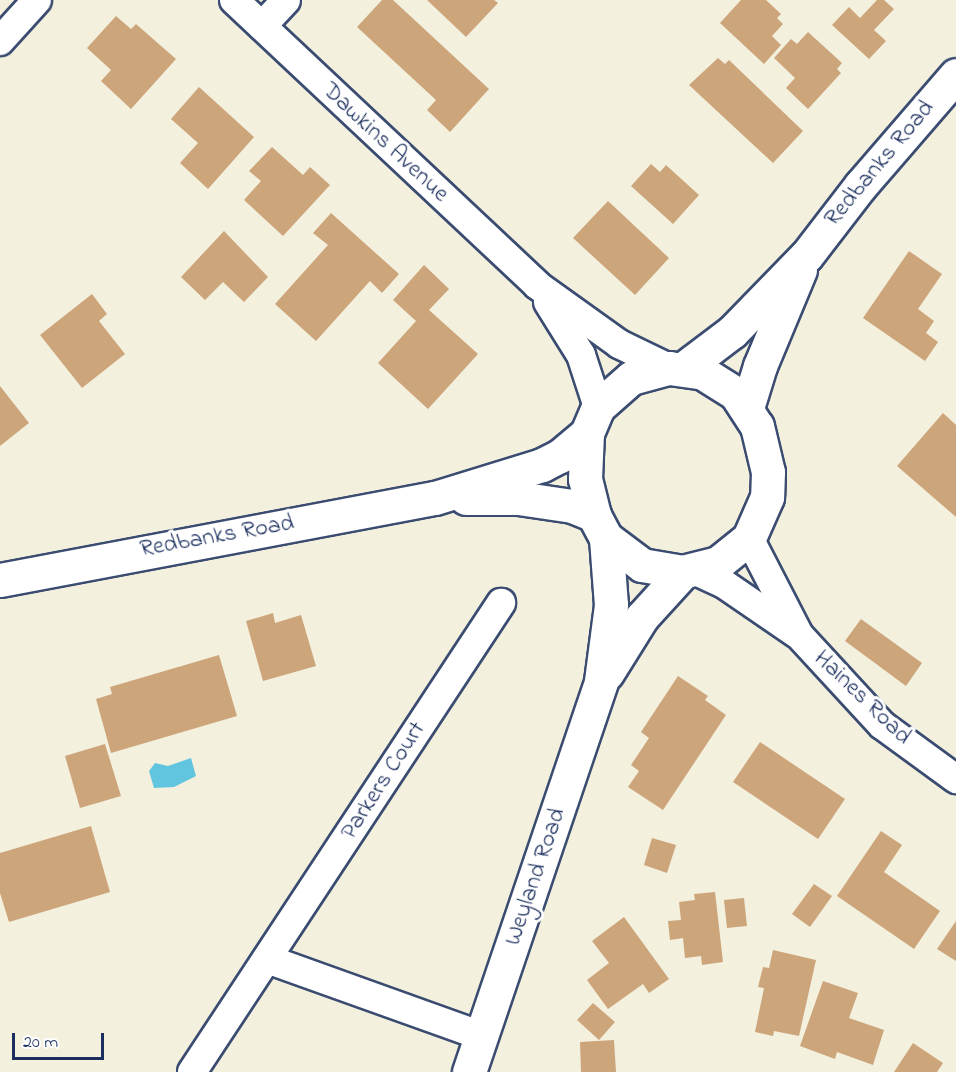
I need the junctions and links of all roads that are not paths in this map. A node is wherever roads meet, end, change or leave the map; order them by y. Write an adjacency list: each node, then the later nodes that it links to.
1 (37, 0): 5 (street)
2 (234, 0): 4 (street, Dawkins Avenue)
3 (286, 0): 4 (street)
4 (262, 26): 8 (street, Dawkins Avenue)
5 (0, 41)
6 (956, 75): 7 (main road, Redbanks Road)
7 (807, 255): 9 (main road, Redbanks Road); 10 (main road, Redbanks Road)
8 (537, 285): 9 (street, Dawkins Avenue); 11 (street, Dawkins Avenue)
9 (676, 368): 10 (main road); 11 (main road)
10 (747, 408): 14 (main road)
11 (593, 420): 12 (main road, Redbanks Road); 13 (main road)
12 (435, 498): 13 (main road, Redbanks Road); 16 (main road, Redbanks Road)
13 (600, 526): 15 (main road); 19 (main road, Weyland Road)
14 (749, 538): 15 (main road); 18 (street, Haines Road)
15 (689, 572): 18 (street, Haines Road); 19 (main road, Weyland Road)
16 (0, 580)
17 (501, 603): 21 (street, Parkers Court)
18 (799, 635): 20 (street, Haines Road)
19 (601, 681): 22 (main road, Weyland Road)
20 (956, 779)
21 (267, 959): 22 (street); 23 (street, Parkers Court)
22 (482, 1036): 24 (main road, Weyland Road)
23 (192, 1072)
24 (469, 1072)

